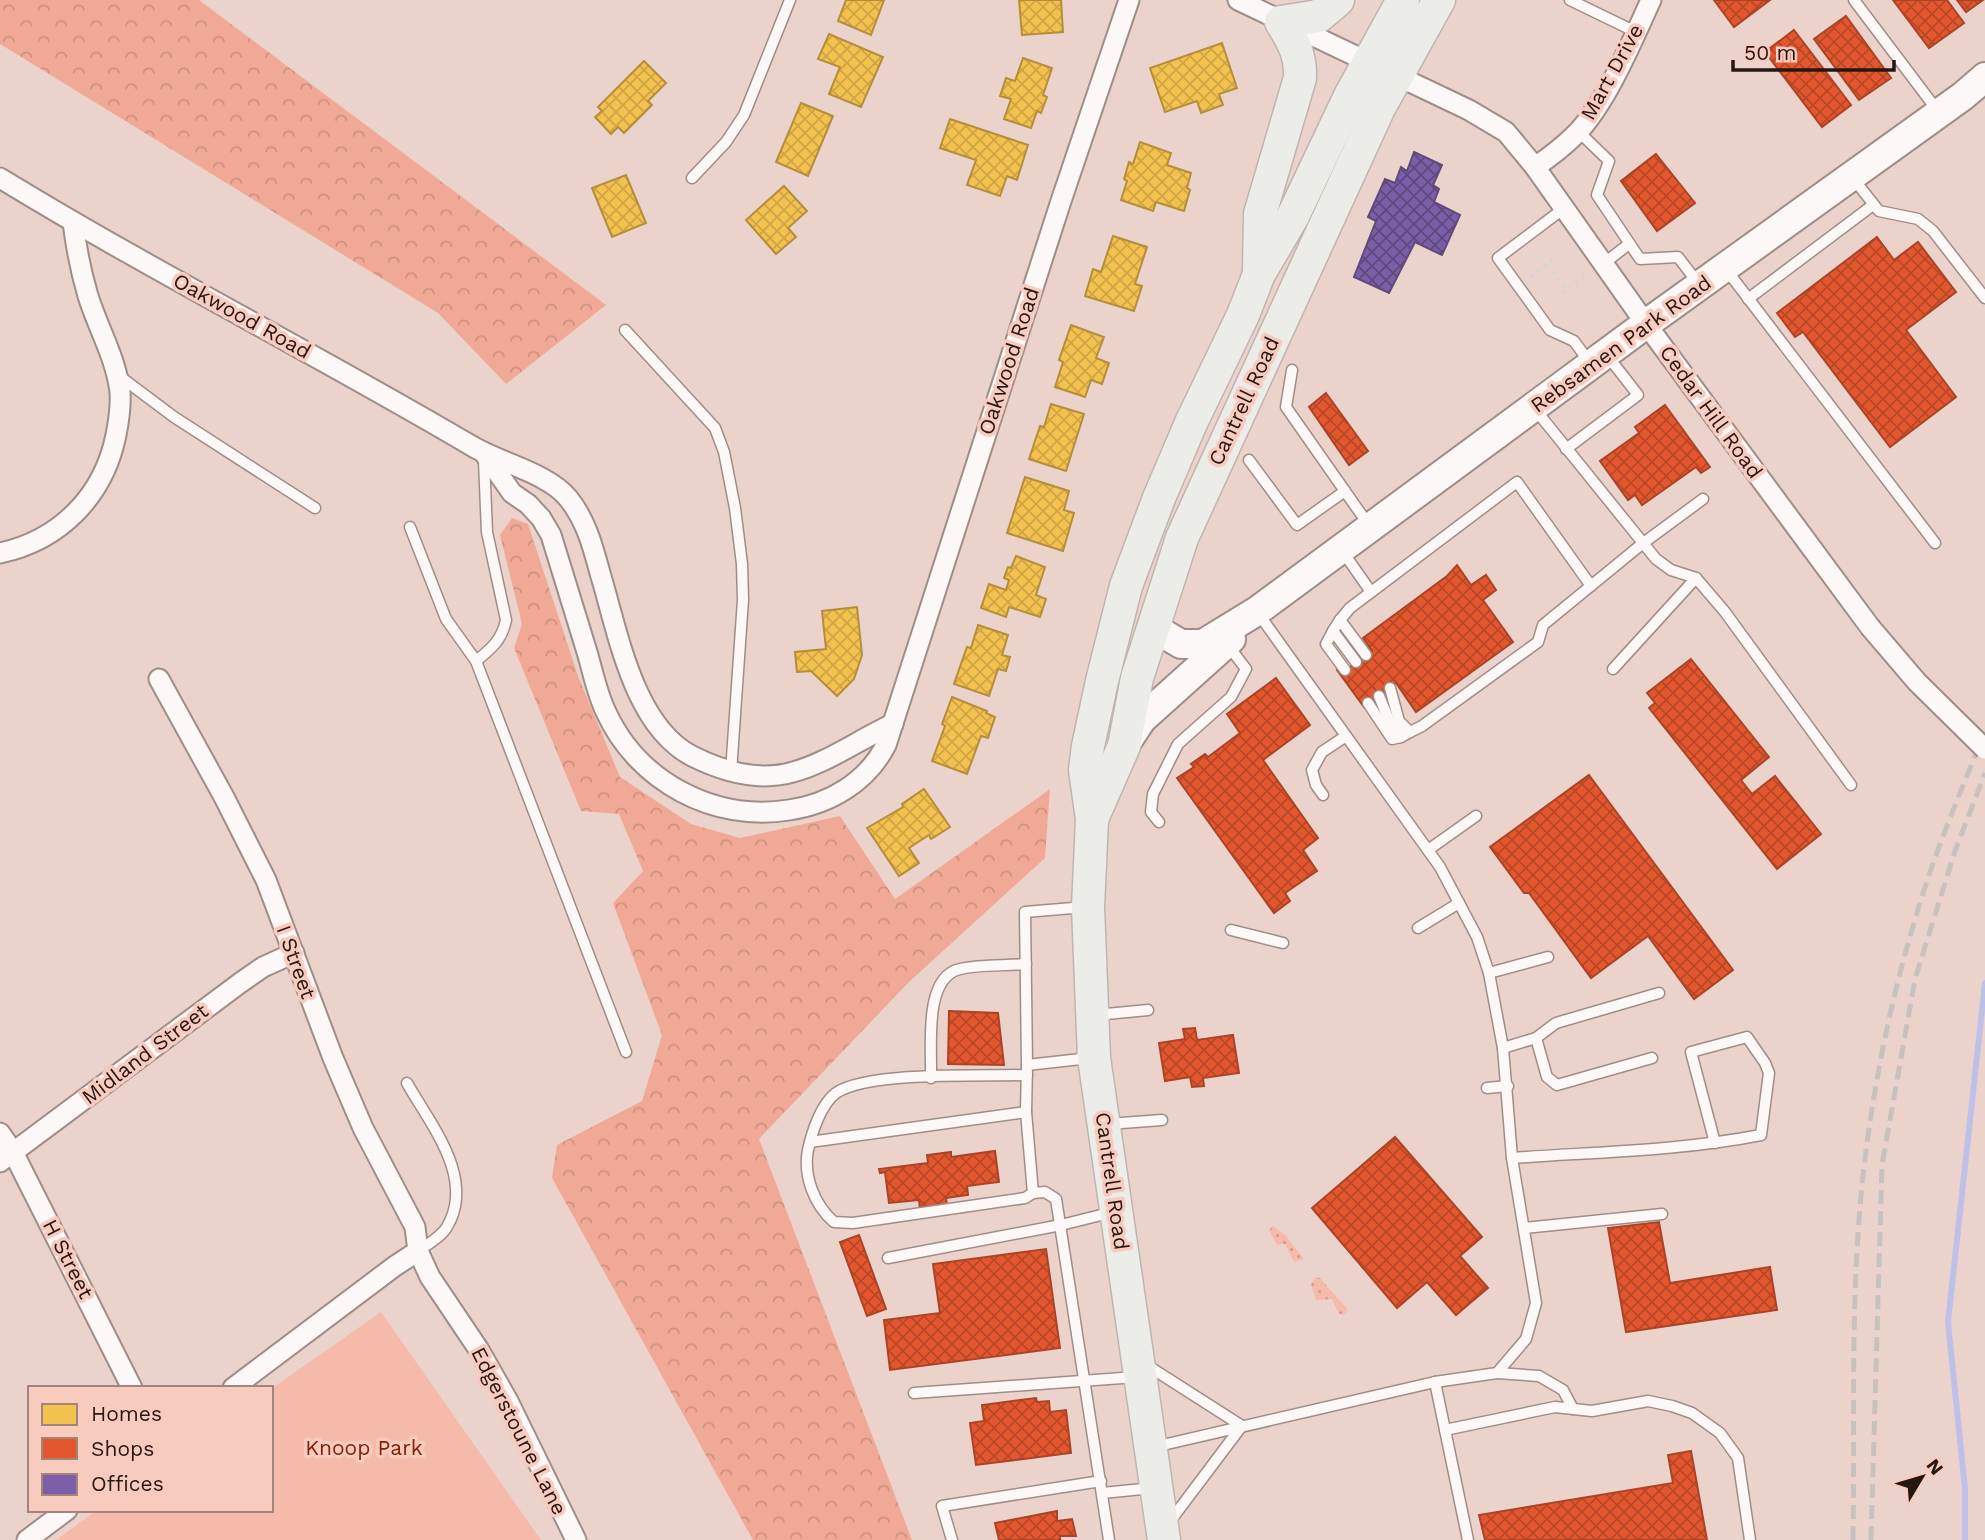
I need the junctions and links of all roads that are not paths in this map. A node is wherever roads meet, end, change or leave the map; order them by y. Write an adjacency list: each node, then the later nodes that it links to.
1 (790, 0): 20 (lane)
2 (1129, 0): 66 (street, Oakwood Road)
3 (1238, 0): 10 (street, Cedar Hill Road)
4 (1338, 0): 10 (main road)
5 (1403, 0): 12 (main road, Cantrell Road)
6 (1439, 0): 13 (main road, Cantrell Road)
7 (1570, 0): 11 (lane)
8 (1651, 0): 11 (street, Mart Drive)
9 (1854, 0): 15 (lane)
10 (1281, 22): 12 (street, Cedar Hill Road); 27 (main road)
11 (1636, 32): 16 (street, Mart Drive)
12 (1369, 62): 13 (street, Cedar Hill Road); 27 (main road, Cantrell Road)
13 (1398, 75): 17 (street, Cedar Hill Road); 54 (main road, Cantrell Road)
14 (1985, 77): 15 (street, Rebsamen Park Road)
15 (1940, 113): 18 (street, Rebsamen Park Road)
16 (1578, 131): 17 (street, Mart Drive); 24 (lane)
17 (1535, 167): 22 (street, Cedar Hill Road)
18 (1851, 177): 21 (lane); 26 (street, Rebsamen Park Road)
19 (0, 178): 23 (street, Oakwood Road)
20 (692, 178)
21 (1873, 205): 29 (lane); 30 (lane)
22 (1563, 209): 25 (street, Cedar Hill Road); 33 (lane)
23 (73, 222): 35 (street); 38 (street, Oakwood Road)
24 (1629, 244): 25 (lane); 28 (lane)
25 (1602, 264): 31 (street, Cedar Hill Road)
26 (1724, 268): 28 (street, Rebsamen Park Road); 30 (lane)
27 (1259, 274): 75 (main road, Cantrell Road)
28 (1701, 287): 31 (street, Rebsamen Park Road)
29 (1985, 298)
30 (1748, 299): 45 (lane)
31 (1646, 324): 33 (street, Rebsamen Park Road); 70 (street, Cedar Hill Road, bridge)
32 (625, 330): 71 (lane)
33 (1599, 359): 36 (street, Rebsamen Park Road); 37 (lane)
34 (1292, 370): 40 (lane)
35 (116, 373): 42 (lane); 48 (street)
36 (1534, 407): 37 (lane); 44 (street, Rebsamen Park Road)
37 (1566, 449): 46 (lane)
38 (484, 453): 58 (lane); 66 (street, Oakwood Road); 71 (street, Oakwood Road)
39 (1249, 460): 40 (lane)
40 (1345, 491): 44 (lane)
41 (1703, 499): 46 (lane)
42 (314, 508)
43 (410, 527): 58 (lane)
44 (1371, 527): 47 (street, Rebsamen Park Road)
45 (1934, 543)
46 (1642, 544): 49 (lane); 50 (lane)
47 (1341, 549): 51 (lane); 52 (street, Rebsamen Park Road)
48 (0, 553)
49 (1696, 578): 60 (lane); 72 (lane)
50 (1591, 586): 51 (lane); 67 (lane)
51 (1371, 592): 53 (lane)
52 (1257, 611): 54 (street, Rebsamen Park Road); 56 (street, Rebsamen Park Road); 68 (lane)
53 (1340, 620): 55 (lane); 57 (lane)
54 (1152, 627): 69 (main road, Cantrell Road)
55 (1333, 631): 59 (lane); 61 (lane)
56 (1227, 643): 69 (street, Rebsamen Park Road); 76 (lane)
57 (1366, 655)
58 (476, 661): 92 (lane)
59 (1356, 662)
60 (1613, 669)
61 (1345, 670)
62 (159, 679): 83 (street, I Street)
63 (1390, 688): 67 (lane)
64 (1378, 696): 67 (lane)
65 (1368, 703): 67 (lane)
66 (893, 724): 71 (street, Oakwood Road)
67 (1406, 734)
68 (1346, 736): 73 (lane); 77 (lane)
69 (1124, 746): 75 (main road, Cantrell Road)
70 (1985, 749)
71 (730, 772)
72 (1851, 785)
73 (1323, 795)
74 (1476, 816): 77 (lane)
75 (1092, 819): 79 (main road, Cantrell Road)
76 (1159, 822)
77 (1428, 850): 78 (lane)
78 (1459, 903): 80 (lane); 86 (lane)
79 (1088, 907): 85 (lane); 89 (main road, Cantrell Road)
80 (1418, 928)
81 (1231, 930): 82 (lane)
82 (1283, 943)
83 (294, 953): 106 (street, Midland Street); 113 (street, I Street)
84 (1548, 957): 86 (lane)
85 (1026, 964): 95 (lane); 96 (lane)
86 (1489, 973): 91 (lane)
87 (1659, 993): 90 (lane)
88 (1148, 1010): 89 (lane)
89 (1092, 1015): 93 (main road, Cantrell Road)
90 (1536, 1038): 91 (lane); 94 (lane)
91 (1503, 1048): 98 (lane)
92 (626, 1052)
93 (1094, 1058): 95 (lane); 102 (main road, Cantrell Road)
94 (1652, 1058)
95 (1027, 1070): 96 (lane); 100 (lane)
96 (931, 1078): 104 (lane)
97 (407, 1083): 113 (lane)
98 (1508, 1086): 99 (lane); 107 (lane)
99 (1487, 1088)
100 (1026, 1112): 104 (lane); 108 (lane)
101 (1162, 1120): 102 (lane)
102 (1104, 1124): 109 (main road, Cantrell Road)
103 (0, 1133): 106 (street, H Street)
104 (810, 1142): 108 (lane)
105 (1715, 1143): 105 (lane); 107 (lane)
106 (6, 1157): 119 (street, H Street)
107 (1512, 1158): 112 (lane)
108 (1033, 1193): 111 (lane)
109 (1116, 1211): 111 (lane); 115 (main road, Cantrell Road)
110 (1662, 1214): 112 (lane)
111 (1061, 1225): 114 (lane); 117 (lane)
112 (1524, 1228): 116 (lane)
113 (418, 1251): 120 (street); 132 (street, Edgerstoune Lane)
114 (888, 1258)
115 (1139, 1368): 117 (lane); 123 (lane); 125 (main road, Cantrell Road)
116 (1497, 1373): 118 (lane); 122 (lane)
117 (1083, 1379): 121 (lane); 126 (lane)
118 (1435, 1382): 123 (lane); 124 (lane)
119 (131, 1386)
120 (236, 1386)
121 (914, 1393)
122 (1573, 1409): 124 (lane); 136 (lane)
123 (1242, 1426): 125 (lane); 130 (lane)
124 (1445, 1430): 135 (lane)
125 (1150, 1448): 127 (main road, Cantrell Road)
126 (1101, 1480): 128 (lane); 133 (lane)
127 (1157, 1487): 128 (lane); 130 (main road, Cantrell Road)
128 (1102, 1493): 134 (lane)
129 (64, 1512): 131 (street)
130 (1163, 1536)
131 (27, 1540)
132 (576, 1540)
133 (951, 1540)
134 (1109, 1540)
135 (1468, 1540)
136 (1750, 1540)

